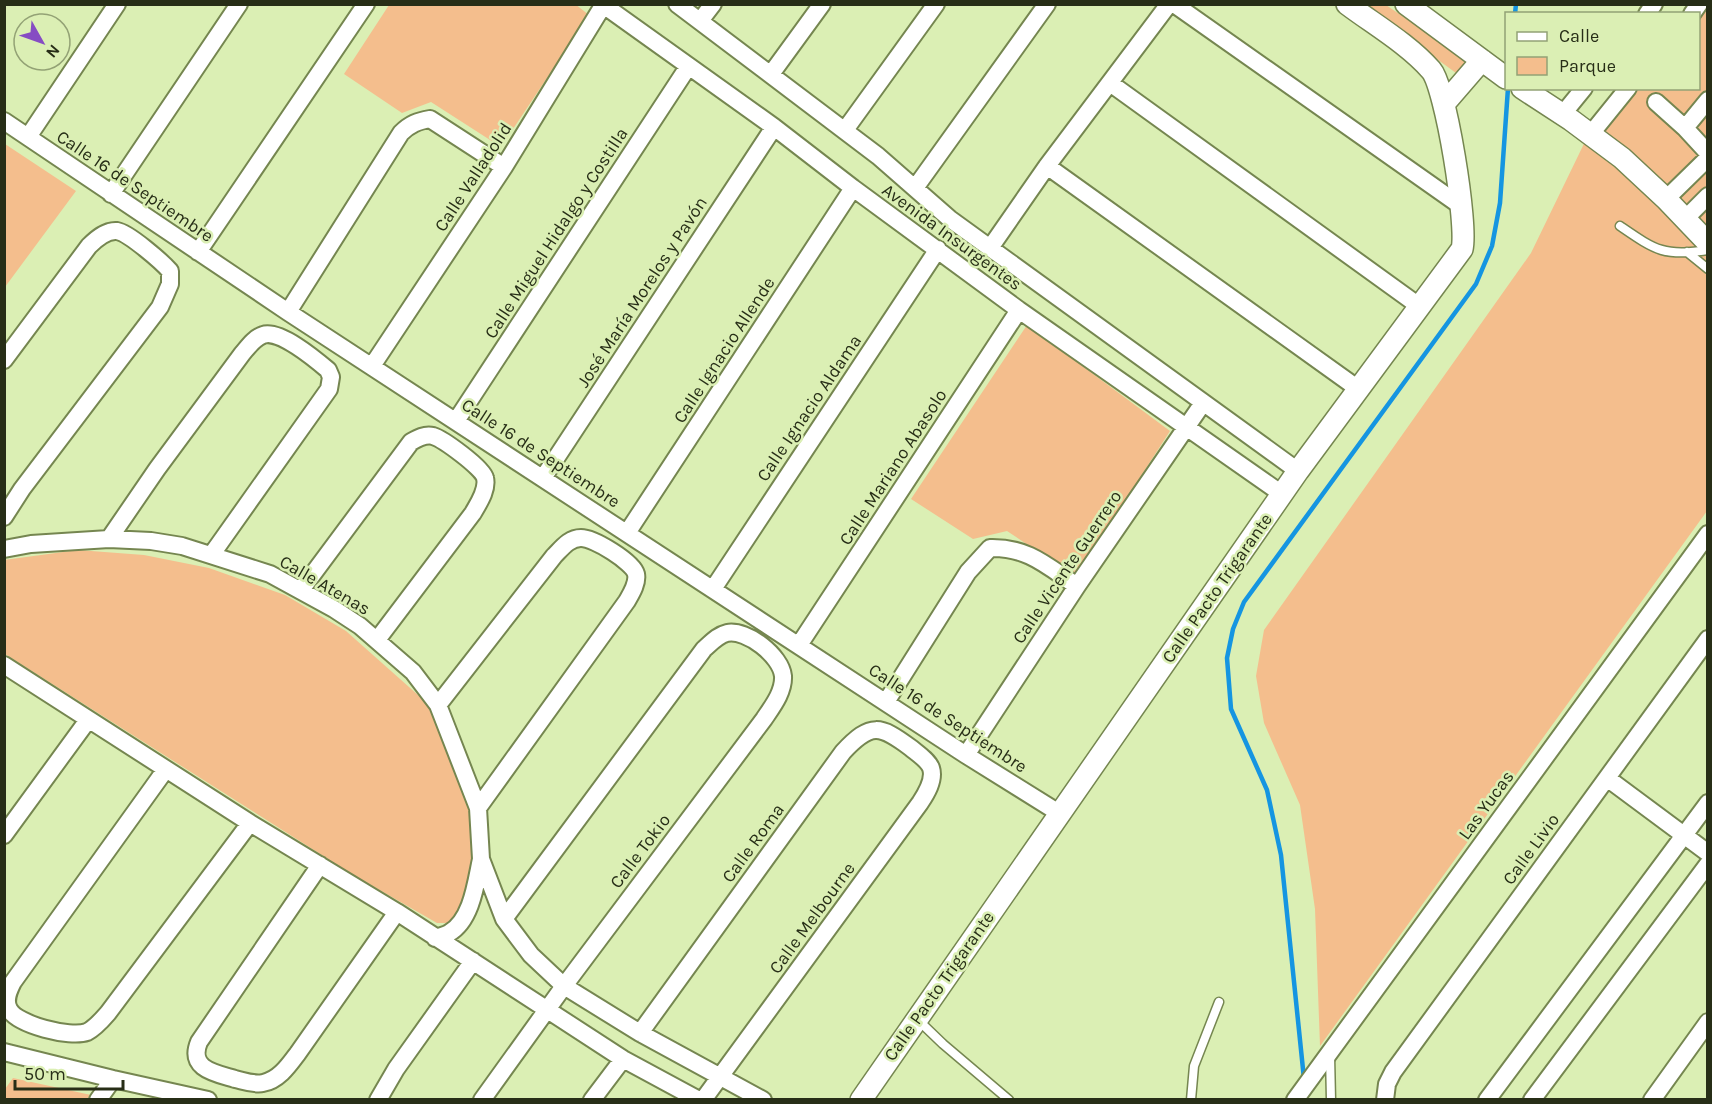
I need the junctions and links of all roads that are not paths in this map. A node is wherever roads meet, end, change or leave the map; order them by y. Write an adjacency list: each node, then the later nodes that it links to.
1 (117, 4): 32 (street)
2 (239, 4): 39 (street)
3 (366, 4): 49 (street)
4 (677, 4): 14 (street, Avenida Insurgentes)
5 (713, 4): 14 (street)
6 (822, 4): 17 (street)
7 (936, 4): 30 (street)
8 (1047, 4): 38 (street)
9 (1169, 4): 19 (street)
10 (1174, 4): 42 (street)
11 (1347, 4): 25 (street, Calle Pacto Trigarante)
12 (1406, 4): 15 (street)
13 (603, 5): 16 (street, Avenida Insurgentes); 36 (street, Calle Valladolid)
14 (700, 21): 17 (street, Avenida Insurgentes)
15 (1485, 62): 18 (street); 25 (street)
16 (688, 67): 28 (street, Avenida Insurgentes); 59 (street, Calle Miguel Hidalgo y Costilla)
17 (771, 74): 30 (street, Avenida Insurgentes)
18 (1505, 77)
19 (1110, 83): 35 (street); 52 (street)
20 (1582, 90): 26 (street)
21 (1626, 90): 31 (street)
22 (1528, 93): 26 (street)
23 (1707, 100): 29 (street)
24 (1656, 102): 29 (street)
25 (1444, 104): 42 (street, Calle Pacto Trigarante)
26 (1562, 115): 31 (street)
27 (4, 121): 32 (street, Calle 16 de Septiembre)
28 (774, 127): 37 (street, Avenida Insurgentes); 62 (street, José María Morelos y Pavón)
29 (1685, 128): 33 (street)
30 (845, 130): 38 (street, Avenida Insurgentes)
31 (1590, 135): 41 (street)
32 (28, 137): 39 (street, Calle 16 de Septiembre)
33 (1707, 153)
34 (1707, 158): 41 (street)
35 (1047, 166): 46 (street); 57 (street)
36 (504, 167): 54 (street); 56 (street, Calle Valladolid)
37 (852, 188): 47 (street, Avenida Insurgentes); 65 (street, Calle Ignacio Allende)
38 (915, 188): 46 (street, Avenida Insurgentes)
39 (111, 194): 49 (street, Calle 16 de Septiembre)
40 (1707, 196): 43 (street)
41 (1666, 199): 43 (street)
42 (1461, 206): 52 (street, Calle Pacto Trigarante)
43 (1685, 219): 45 (street)
44 (1620, 226): 50 (lane)
45 (1707, 243)
46 (990, 248): 58 (street, Avenida Insurgentes)
47 (938, 249): 53 (street, Avenida Insurgentes); 71 (street, Calle Ignacio Aldama)
48 (1707, 250): 50 (lane)
49 (198, 252): 54 (street, Calle 16 de Septiembre)
50 (1687, 252): 51 (lane)
51 (1707, 269)
52 (1419, 306): 57 (street, Calle Pacto Trigarante)
53 (1019, 310): 60 (street, Avenida Insurgentes); 75 (street, Calle Mariano Abasolo)
54 (288, 312): 56 (street, Calle 16 de Septiembre)
55 (4, 360): 64 (street)
56 (372, 366): 59 (street, Calle 16 de Septiembre)
57 (1358, 388): 61 (street, Calle Pacto Trigarante)
58 (1203, 403): 60 (street, Calle Vicente Guerrero); 61 (street, Avenida Insurgentes)
59 (456, 421): 62 (street, Calle 16 de Septiembre)
60 (1186, 427): 63 (street, Avenida Insurgentes); 70 (street, Calle Vicente Guerrero)
61 (1298, 471): 63 (street, Calle Pacto Trigarante)
62 (543, 478): 65 (street, Calle 16 de Septiembre)
63 (1282, 494): 86 (street, Calle Pacto Trigarante)
64 (4, 517)
65 (627, 533): 71 (street, Calle 16 de Septiembre)
66 (1707, 534): 105 (street, Las Yucas)
67 (109, 539): 68 (street, Calle Atenas); 69 (street, Calle Atenas); 69 (street)
68 (4, 549)
69 (212, 554): 72 (street, Calle Atenas)
70 (1077, 586): 77 (street); 81 (street, Calle Vicente Guerrero)
71 (713, 589): 75 (street, Calle 16 de Septiembre)
72 (301, 590): 74 (street, Calle Atenas); 74 (street)
73 (1707, 639): 83 (street, Calle Livio)
74 (377, 640): 78 (street, Calle Atenas)
75 (799, 645): 77 (street, Calle 16 de Septiembre)
76 (6, 670): 79 (street)
77 (886, 702): 81 (street, Calle 16 de Septiembre)
78 (438, 705): 85 (street, Calle Atenas); 85 (street)
79 (88, 720): 82 (street); 89 (street)
80 (920, 755): 103 (street, Calle Roma); 107 (street, Calle Melbourne)
81 (966, 755): 86 (street, Calle 16 de Septiembre)
82 (166, 769): 87 (street); 87 (street)
83 (1606, 778): 88 (street); 109 (street, Calle Livio)
84 (1707, 803): 88 (street)
85 (478, 808): 91 (street, Calle Atenas)
86 (1059, 813): 101 (street, Calle Pacto Trigarante)
87 (250, 823): 93 (street)
88 (1684, 835): 90 (street); 122 (street)
89 (4, 836)
90 (1707, 853)
91 (481, 859): 95 (street, Calle Atenas); 96 (street, Calle Atenas)
92 (1707, 864): 123 (street)
93 (320, 865): 94 (street); 94 (street)
94 (397, 912): 96 (street)
95 (504, 919): 98 (street, Calle Atenas); 98 (street, Calle Tokio)
96 (435, 938): 97 (street)
97 (473, 961): 100 (street); 112 (street)
98 (564, 986): 100 (street, Calle Tokio); 103 (street, Calle Atenas)
99 (1219, 1002): 119 (lane)
100 (548, 1009): 106 (street); 113 (street, Calle Tokio)
101 (917, 1018): 117 (street, Calle Pacto Trigarante); 118 (lane)
102 (1707, 1022): 124 (street)
103 (640, 1033): 107 (street, Calle Atenas)
104 (7, 1055): 108 (street)
105 (1327, 1056): 120 (street, Las Yucas); 121 (lane)
106 (623, 1059): 114 (street); 115 (street)
107 (720, 1077): 115 (street, Calle Melbourne); 116 (street, Calle Atenas)
108 (113, 1079): 110 (street); 111 (street)
109 (1386, 1092)
110 (99, 1100)
111 (208, 1100)
112 (378, 1100)
113 (482, 1100)
114 (592, 1100)
115 (701, 1100)
116 (763, 1100)
117 (861, 1100)
118 (1009, 1100)
119 (1191, 1100)
120 (1295, 1100)
121 (1331, 1100)
122 (1487, 1100)
123 (1532, 1100)
124 (1652, 1100)

